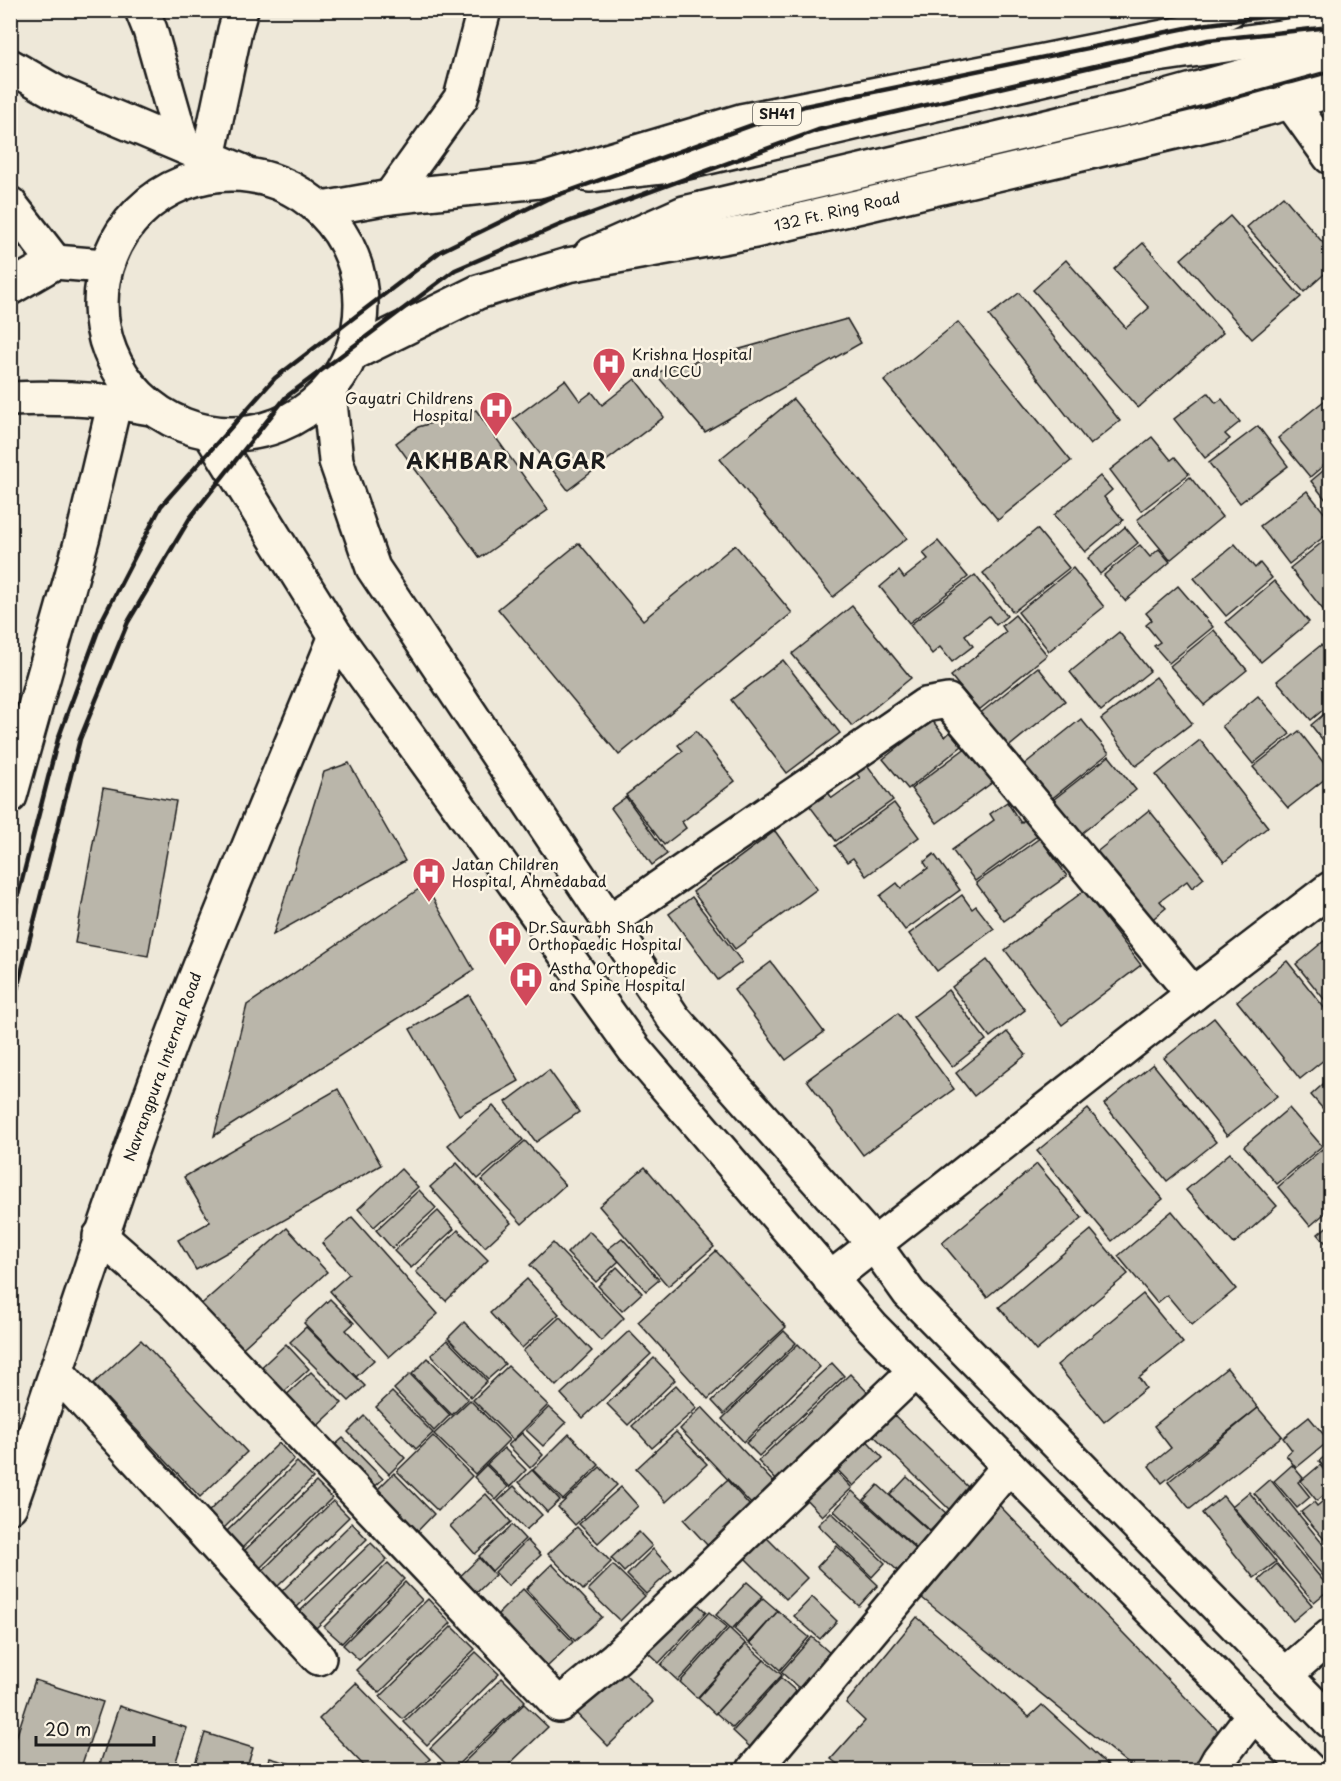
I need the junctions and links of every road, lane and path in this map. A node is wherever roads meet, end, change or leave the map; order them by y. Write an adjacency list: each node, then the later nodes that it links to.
1 (142, 10): 10 (main road)
2 (241, 10): 10 (main road)
3 (484, 10): 14 (main road)
4 (1230, 10): 13 (main road, SH41)
5 (1330, 30): 13 (main road)
6 (1330, 52): 18 (main road)
7 (10, 66): 10 (main road)
8 (1330, 91): 9 (main road, 132 Ft. Ring Road)
9 (1290, 101): 11 (main road); 18 (main road, 132 Ft. Ring Road)
10 (196, 151): 12 (main road)
11 (1330, 157)
12 (246, 174): 16 (main road); 19 (main road)
13 (539, 181): 14 (main road, SH41)
14 (390, 197): 16 (main road, SH41)
15 (10, 204): 17 (main road)
16 (322, 209): 21 (main road)
17 (54, 262): 19 (main road); 20 (main road)
18 (568, 265): 21 (main road, 132 Ft. Ring Road)
19 (104, 266): 25 (main road)
20 (10, 288)
21 (352, 354): 22 (main road)
22 (328, 392): 26 (main road); 30 (main road)
23 (10, 399): 24 (main road)
24 (116, 401): 25 (main road); 28 (main road)
25 (151, 408): 26 (main road)
26 (210, 433): 27 (main road)
27 (336, 636): 32 (main road, Navrangpura Internal Road); 34 (main road)
28 (10, 796)
29 (1330, 889): 31 (main road)
30 (609, 922): 31 (main road); 33 (main road)
31 (1193, 994): 33 (main road)
32 (100, 1236): 35 (main road); 36 (main road, Navrangpura Internal Road)
33 (874, 1244): 34 (main road); 41 (main road)
34 (830, 1279): 35 (main road)
35 (915, 1371): 37 (main road)
36 (57, 1372): 38 (main road, Navrangpura Internal Road); 40 (main road)
37 (1009, 1466): 42 (main road); 44 (main road)
38 (10, 1506)
39 (1330, 1636): 41 (main road)
40 (320, 1658)
41 (1285, 1675): 43 (main road)
42 (1253, 1715): 45 (main road); 46 (main road)
43 (1330, 1721)
44 (754, 1770)
45 (1213, 1770)
46 (1309, 1770)

